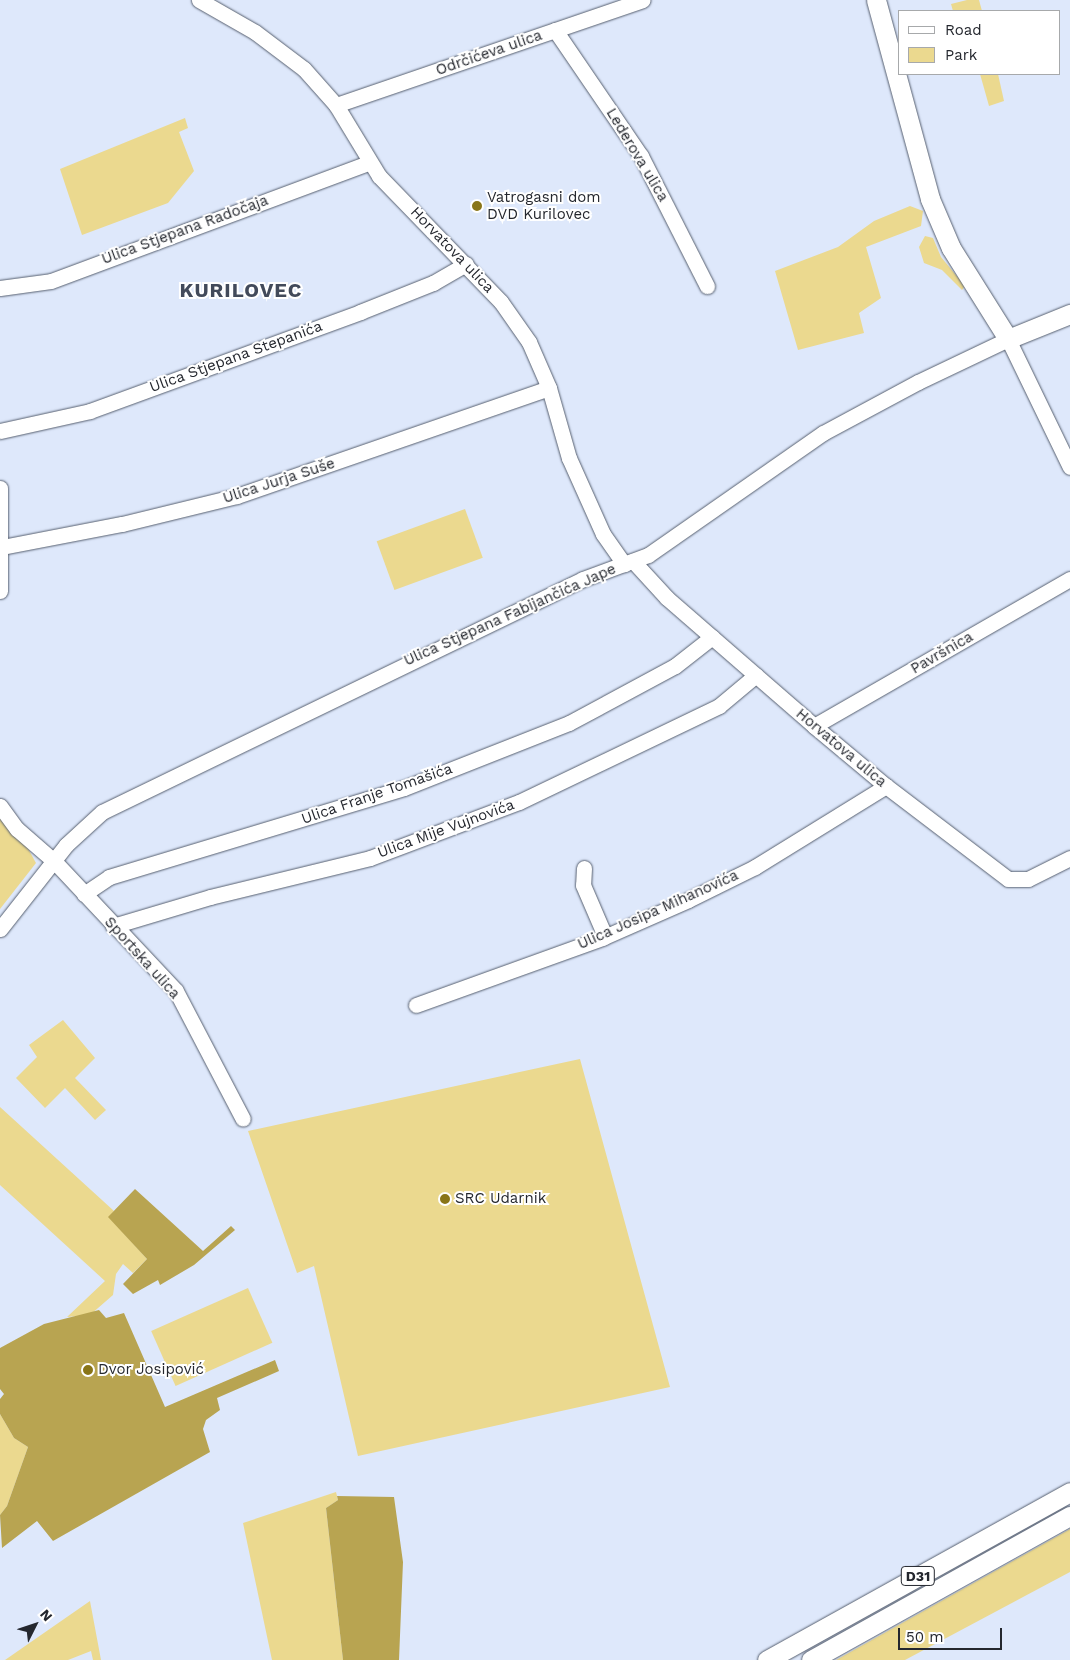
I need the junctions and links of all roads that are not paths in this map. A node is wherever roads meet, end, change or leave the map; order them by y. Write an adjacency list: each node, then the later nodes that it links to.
1 (198, 0): 5 (street, Horvatova ulica)
2 (643, 0): 4 (street, Odrčićeva ulica)
3 (876, 0): 11 (main road)
4 (555, 30): 5 (street, Odrčićeva ulica); 8 (street, Lederova ulica)
5 (336, 105): 6 (street, Horvatova ulica)
6 (369, 163): 7 (street, Horvatova ulica); 9 (street, Ulica Stjepana Radočaja)
7 (466, 264): 12 (street, Horvatova ulica); 13 (street, Ulica Stjepana Stepanića)
8 (706, 286)
9 (0, 288)
10 (1070, 314): 11 (main road, Ulica Stjepana Fabijančića Jape)
11 (1008, 339): 14 (street); 18 (street, Ulica Stjepana Fabijančića Jape)
12 (549, 388): 17 (street, Ulica Jurja Suše); 18 (street, Horvatova ulica)
13 (0, 431)
14 (1070, 467)
15 (0, 488): 16 (street)
16 (1, 528): 17 (street)
17 (2, 547): 20 (street)
18 (628, 562): 21 (street, Horvatova ulica); 27 (street, Ulica Stjepana Fabijančića Jape)
19 (1070, 580): 23 (street, Pavršnica)
20 (0, 591)
21 (712, 637): 22 (street, Horvatova ulica); 29 (street, Ulica Franje Tomašića)
22 (756, 675): 23 (street, Horvatova ulica); 30 (street, Ulica Mije Vujnovića)
23 (814, 726): 24 (street, Horvatova ulica)
24 (886, 786): 26 (street, Horvatova ulica); 32 (street, Ulica Josipa Mihanovića)
25 (0, 806): 27 (street, Sportska ulica)
26 (1070, 858)
27 (54, 861): 29 (street, Sportska ulica); 31 (street, Ulica Stjepana Fabijančića Jape)
28 (584, 868): 32 (street)
29 (84, 894): 30 (street, Sportska ulica)
30 (113, 926): 34 (street, Sportska ulica)
31 (0, 929)
32 (606, 936): 33 (street, Ulica Josipa Mihanovića)
33 (416, 1005)
34 (243, 1119)
35 (1070, 1492): 37 (main road, D31)
36 (1070, 1516): 38 (main road, D31)
37 (767, 1660)
38 (811, 1660)

